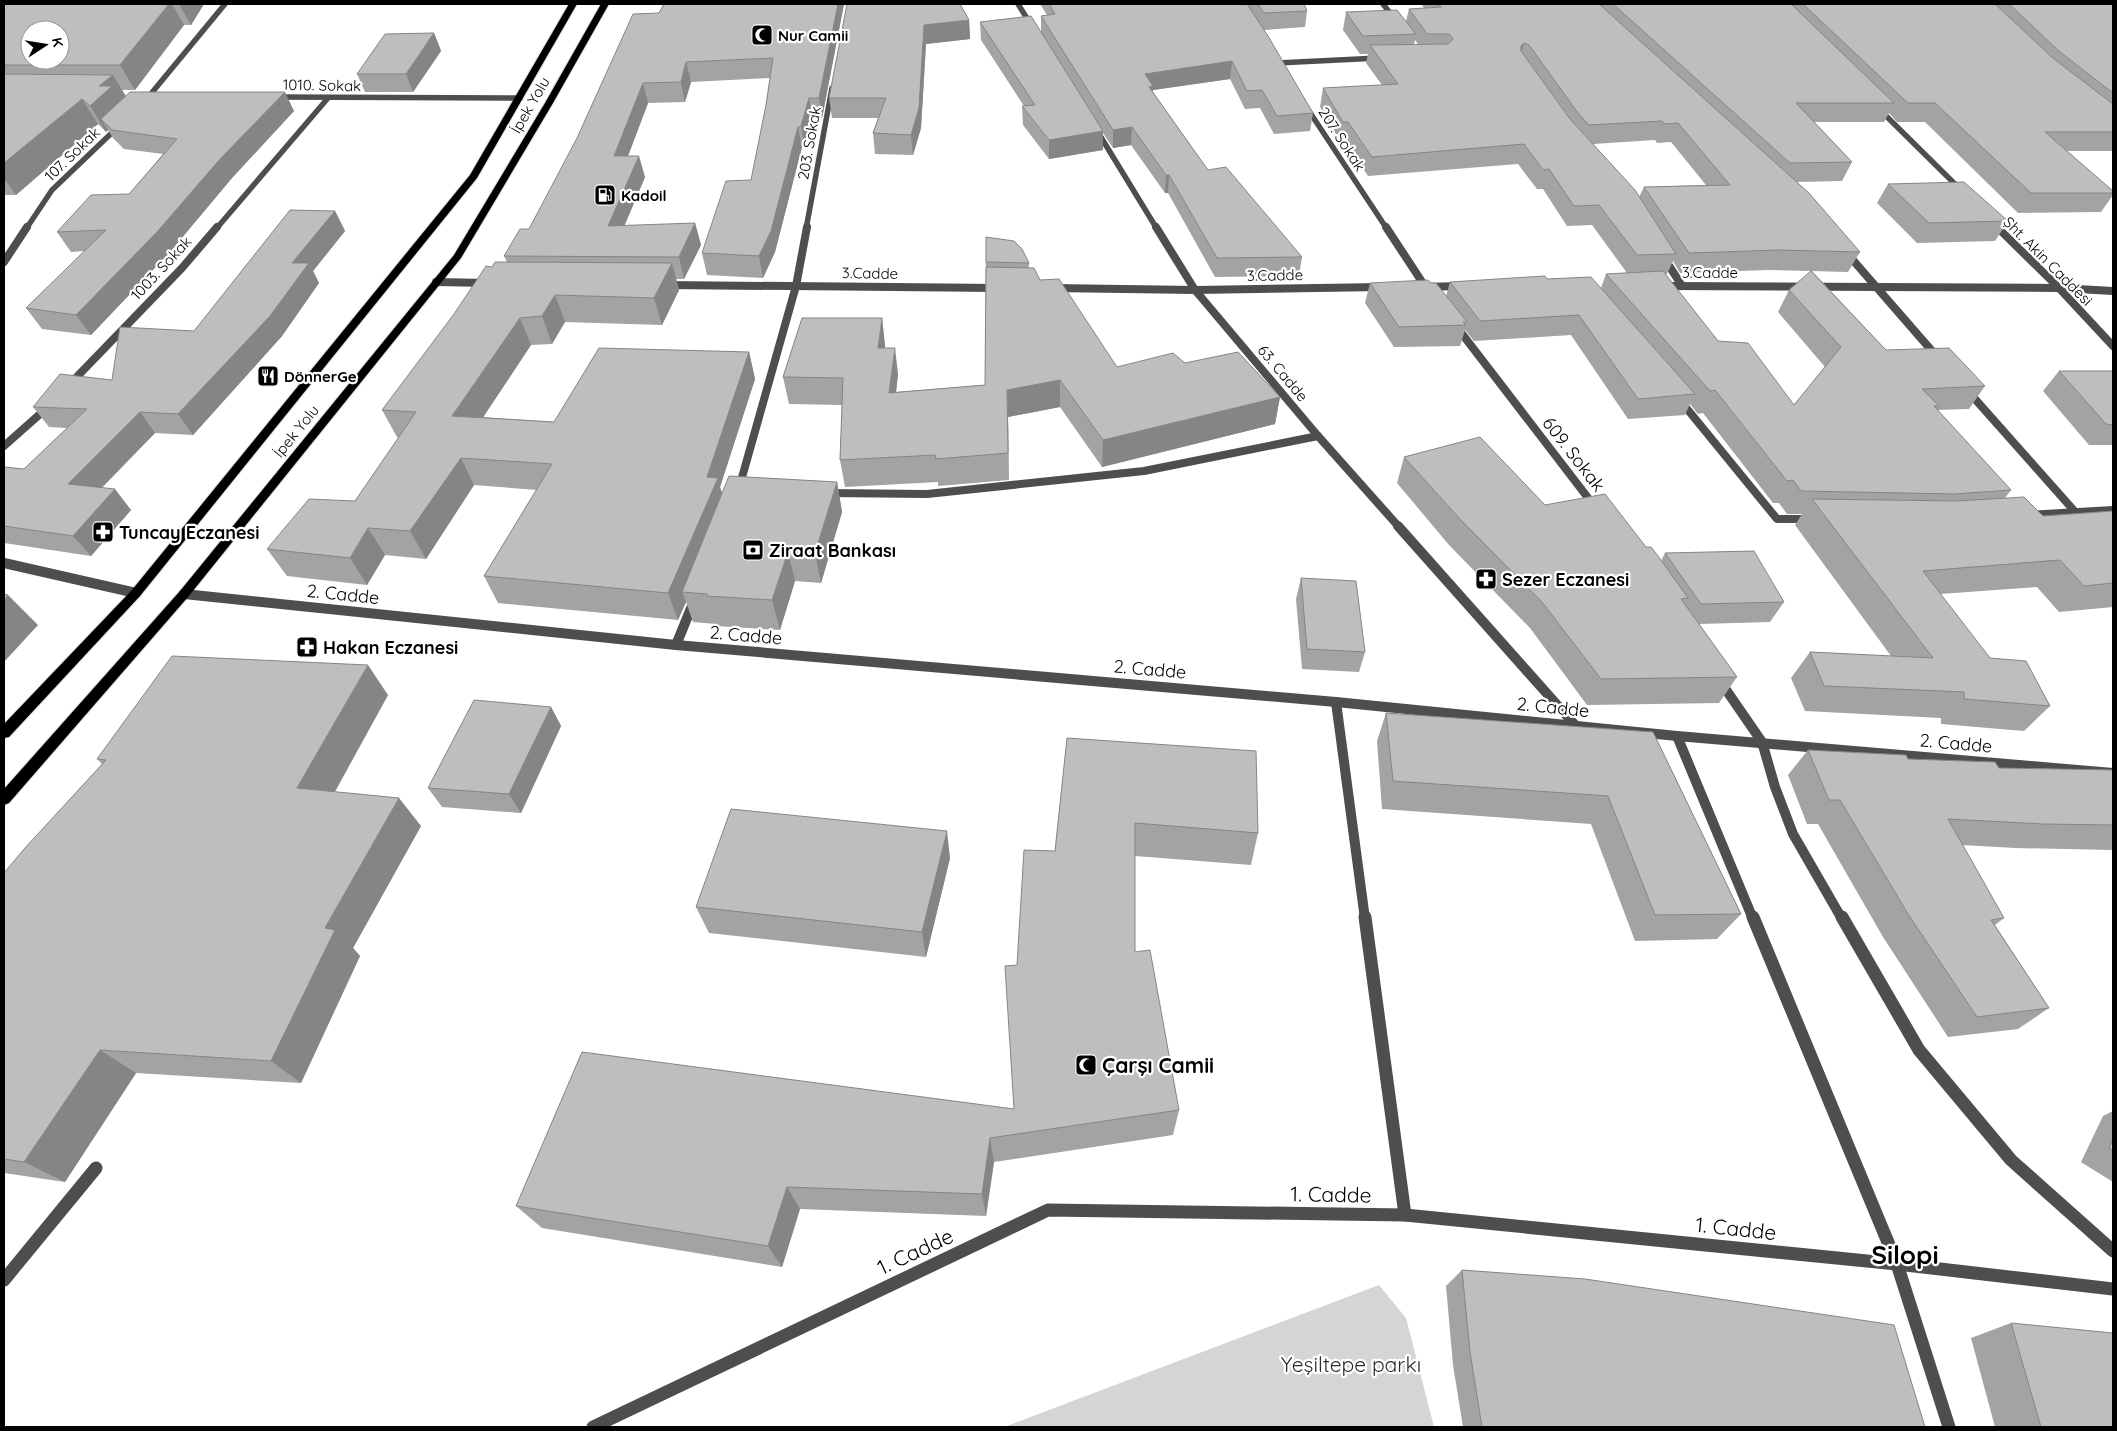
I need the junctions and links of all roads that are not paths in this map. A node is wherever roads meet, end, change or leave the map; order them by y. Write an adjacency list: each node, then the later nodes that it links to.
1 (225, 4): 14 (street)
2 (573, 4): 19 (highway)
3 (605, 4): 29 (highway, İpek Yolu)
4 (1018, 4): 7 (street)
5 (1383, 4): 6 (street)
6 (1399, 27)
7 (1039, 37)
8 (1272, 54): 10 (street)
9 (1384, 58): 10 (street)
10 (1278, 62): 11 (street)
11 (1282, 69)
12 (833, 82): 32 (street, 203. Sokak)
13 (143, 94): 14 (street)
14 (153, 94): 15 (street); 21 (street)
15 (163, 94)
16 (270, 97): 18 (street, 1010. Sokak)
17 (1300, 97): 38 (street, 207. Sokak)
18 (328, 98): 19 (street, 1010. Sokak); 50 (street, 1003. Sokak)
19 (520, 98): 65 (highway)
20 (1870, 101): 24 (street)
21 (139, 107)
22 (124, 121): 28 (street, 107. Sokak)
23 (1091, 121): 43 (street, 63. Cadde)
24 (1968, 198)
25 (1989, 219): 42 (street, Şht. Akin Caddesi)
26 (1842, 247): 39 (street)
27 (1658, 250): 35 (street)
28 (4, 262)
29 (436, 282): 30 (street); 66 (highway, İpek Yolu)
30 (496, 283)
31 (656, 284): 32 (street, 3.Cadde)
32 (796, 286): 40 (street, 3.Cadde); 55 (street, 203. Sokak)
33 (1464, 286): 38 (street)
34 (1654, 286): 35 (street, 3.Cadde)
35 (1682, 286): 39 (street, 3.Cadde)
36 (1387, 287): 43 (street, 3.Cadde)
37 (1415, 287): 38 (street)
38 (1425, 287): 45 (street)
39 (1876, 287): 42 (street, 3.Cadde); 48 (street)
40 (1005, 288)
41 (1045, 288): 43 (street, 3.Cadde)
42 (2059, 288): 44 (street, 3.Cadde); 47 (street, Şht. Akin Caddesi)
43 (1195, 290): 53 (street, 63. Cadde)
44 (2113, 291)
45 (1431, 295)
46 (1449, 318): 59 (street, 609. Sokak)
47 (2113, 346)
48 (1948, 369)
49 (1962, 384): 58 (street)
50 (62, 392)
51 (1674, 392): 61 (street)
52 (55, 399): 54 (street)
53 (1318, 436): 56 (street); 70 (street, 63. Cadde)
54 (4, 446)
55 (747, 492)
56 (817, 493)
57 (2113, 510): 58 (street)
58 (2074, 511): 60 (street); 62 (street)
59 (1601, 515)
60 (2015, 516)
61 (1824, 520)
62 (2094, 532)
63 (4, 563): 65 (street)
64 (698, 591): 67 (street)
65 (136, 593): 71 (highway)
66 (184, 594): 67 (street, 2. Cadde); 75 (highway, İpek Yolu)
67 (676, 645): 69 (street, 2. Cadde)
68 (1717, 676): 73 (street)
69 (1336, 702): 70 (street, 2. Cadde); 77 (street)
70 (1575, 725): 72 (street, 2. Cadde)
71 (4, 733)
72 (1677, 736): 73 (street, 2. Cadde); 79 (street)
73 (1762, 742): 74 (street, 2. Cadde); 78 (street)
74 (2113, 773)
75 (4, 799)
76 (96, 1168): 80 (street)
77 (1405, 1215): 79 (street, 1. Cadde); 82 (street, 1. Cadde)
78 (2113, 1251)
79 (1897, 1264): 81 (street, 1. Cadde); 83 (street)
80 (4, 1280)
81 (2113, 1289)
82 (593, 1427)
83 (1949, 1427)

